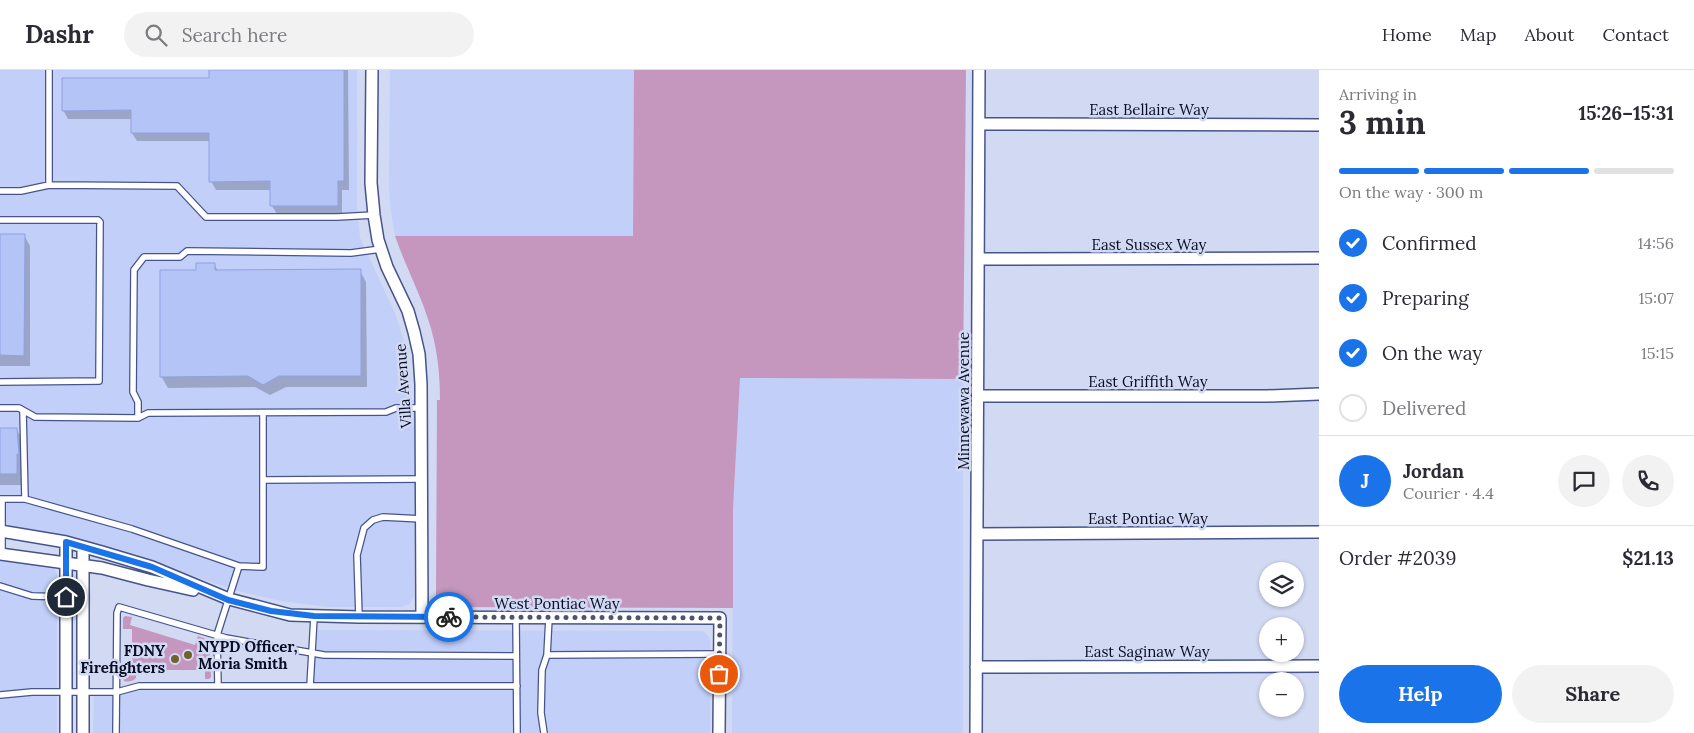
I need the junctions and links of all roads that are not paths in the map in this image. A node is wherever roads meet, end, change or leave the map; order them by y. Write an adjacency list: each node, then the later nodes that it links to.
1 (50, 70): 6 (lane)
2 (372, 70): 8 (street, Villa Avenue)
3 (979, 70): 4 (street, Minnewawa Avenue)
4 (980, 124): 5 (street, East Bellaire Way); 12 (street, Minnewawa Avenue)
5 (1319, 125)
6 (49, 185): 7 (lane); 8 (lane)
7 (0, 190)
8 (374, 215): 10 (street, Villa Avenue)
9 (0, 220): 13 (lane)
10 (381, 249): 17 (street, Villa Avenue); 20 (lane)
11 (1319, 258): 12 (street, East Sussex Way)
12 (979, 259): 15 (street, Minnewawa Avenue)
13 (0, 382)
14 (1319, 394): 15 (street, East Griffith Way)
15 (978, 396): 28 (street, Minnewawa Avenue)
16 (0, 408): 18 (lane)
17 (422, 408): 19 (lane); 21 (street, Villa Avenue)
18 (24, 411): 20 (lane); 24 (lane)
19 (263, 412): 20 (lane); 22 (lane)
20 (138, 418)
21 (422, 479): 22 (lane); 25 (street, Villa Avenue)
22 (263, 480): 34 (lane)
23 (1, 499): 24 (lane); 26 (lane)
24 (24, 500): 34 (lane)
25 (422, 519): 40 (lane); 41 (street, Villa Avenue)
26 (1, 531): 29 (street, West Pontiac Way); 31 (lane)
27 (1319, 532): 28 (street, East Pontiac Way)
28 (977, 534): 50 (street, Minnewawa Avenue)
29 (66, 542): 30 (street, West Pontiac Way); 32 (street)
30 (83, 547): 33 (street); 36 (street, West Pontiac Way)
31 (1, 554): 32 (street, West Pontiac Way)
32 (66, 562): 33 (street, West Pontiac Way); 37 (street)
33 (83, 565): 36 (street, West Pontiac Way); 55 (street)
34 (239, 566): 38 (lane)
35 (0, 586): 37 (lane)
36 (216, 595): 38 (street, West Pontiac Way)
37 (66, 597): 54 (street)
38 (228, 600): 39 (street, West Pontiac Way); 44 (lane)
39 (314, 616): 40 (street, West Pontiac Way); 45 (lane)
40 (358, 617): 41 (street, West Pontiac Way)
41 (422, 617): 42 (street, West Pontiac Way)
42 (516, 618): 43 (street, West Pontiac Way); 48 (lane)
43 (548, 618): 46 (street, West Pontiac Way); 47 (lane)
44 (217, 635): 45 (lane); 51 (lane); 56 (lane)
45 (312, 654): 48 (lane); 52 (lane)
46 (719, 654): 47 (lane); 63 (street)
47 (547, 655): 62 (lane)
48 (516, 656): 53 (lane)
49 (1319, 666): 50 (street, East Saginaw Way)
50 (976, 667): 64 (street, Minnewawa Avenue)
51 (218, 686): 52 (lane); 56 (lane)
52 (310, 686): 53 (lane)
53 (516, 686): 61 (lane)
54 (66, 691): 55 (lane); 57 (lane); 58 (street)
55 (83, 692): 56 (lane); 59 (street)
56 (116, 692): 60 (lane)
57 (0, 695)
58 (66, 733)
59 (83, 733)
60 (116, 733)
61 (517, 733)
62 (544, 733)
63 (719, 733)
64 (976, 733)

